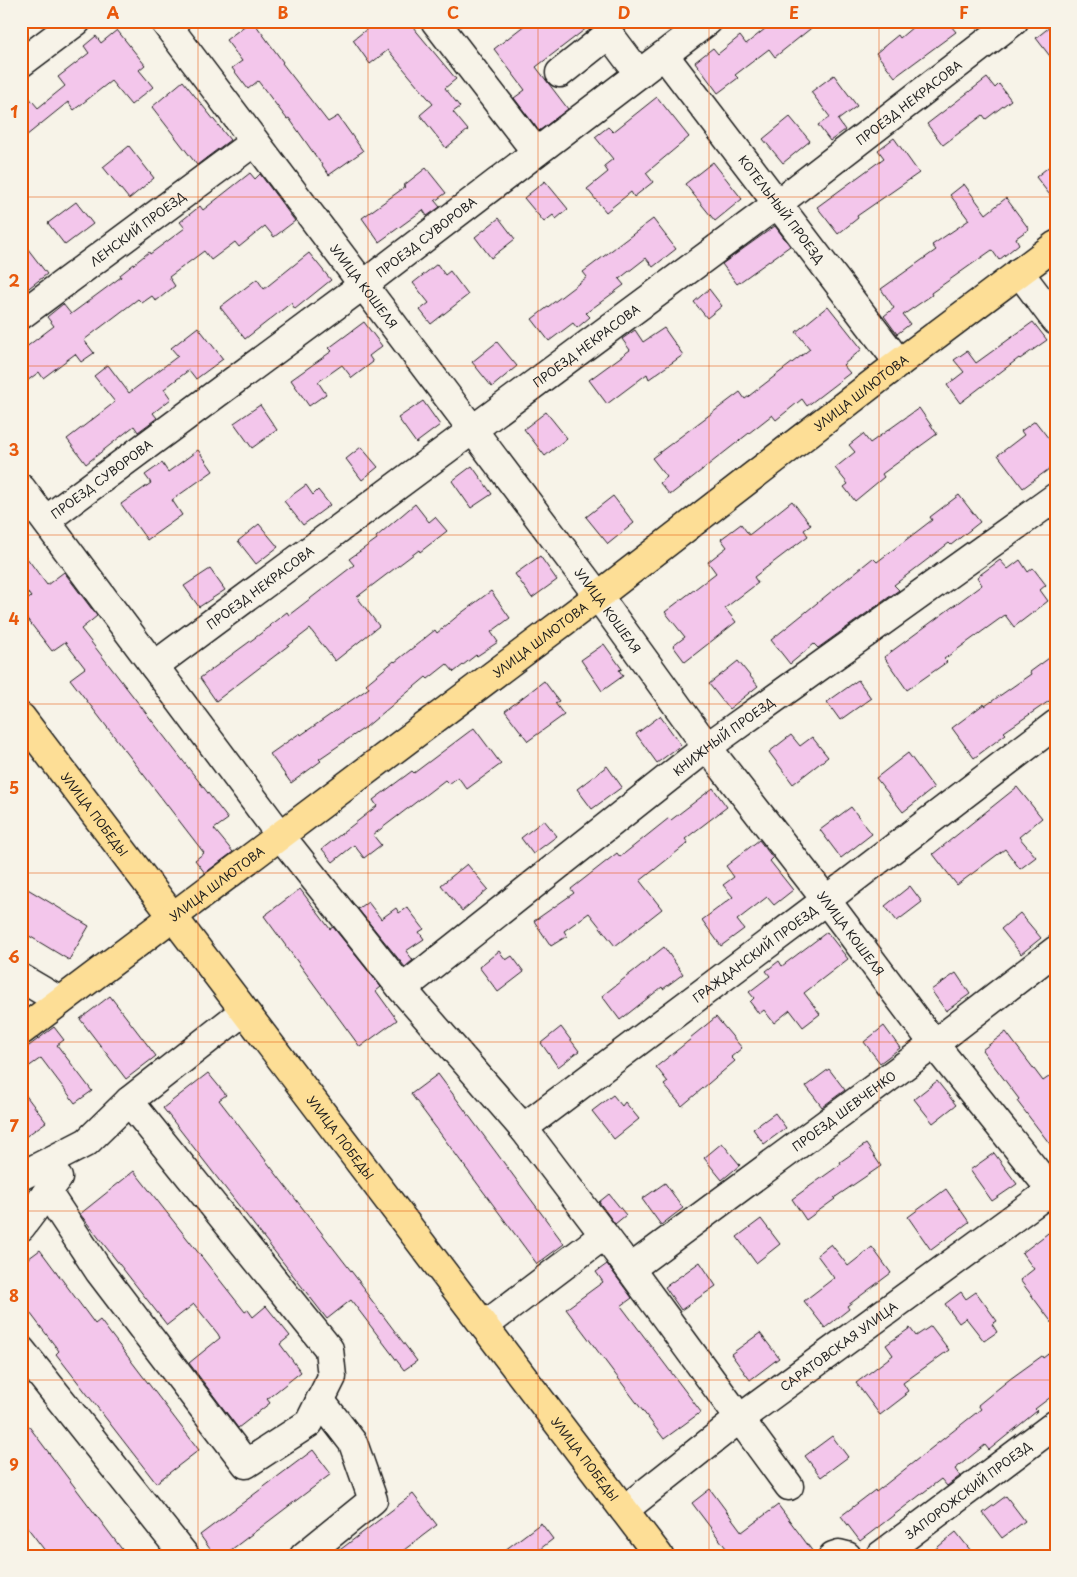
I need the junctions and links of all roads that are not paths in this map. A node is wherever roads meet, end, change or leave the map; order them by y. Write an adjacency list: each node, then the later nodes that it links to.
1 (77, 21): 7 (street)
2 (164, 21): 10 (street, УЛИЦА КОШЕЛЯ)
3 (435, 21): 11 (street)
4 (708, 21): 6 (street, ПРОЕЗД СУВОРОВА)
5 (1014, 21): 12 (street, ПРОЕЗД НЕКРАСОВА)
6 (664, 55): 9 (street, ПРОЕЗД СУВОРОВА); 12 (street, КОТЕЛЬНЫЙ ПРОЕЗД)
7 (21, 63)
8 (560, 73): 9 (street)
9 (639, 74): 11 (street, ПРОЕЗД СУВОРОВА)
10 (254, 142): 15 (street, УЛИЦА КОШЕЛЯ); 16 (street, ЛЕНСКИЙ ПРОЕЗД)
11 (536, 152): 15 (street, ПРОЕЗД СУВОРОВА)
12 (777, 204): 18 (street, КОТЕЛЬНЫЙ ПРОЕЗД); 19 (street, ПРОЕЗД НЕКРАСОВА)
13 (1056, 245): 14 (main road, УЛИЦА ШЛЮТОВА)
14 (1020, 272): 17 (street); 18 (main road, УЛИЦА ШЛЮТОВА)
15 (363, 285): 19 (street, УЛИЦА КОШЕЛЯ); 22 (street, ПРОЕЗД СУВОРОВА)
16 (21, 315)
17 (1056, 322)
18 (899, 363): 23 (main road, УЛИЦА ШЛЮТОВА)
19 (472, 430): 23 (street, УЛИЦА КОШЕЛЯ); 24 (street, ПРОЕЗД НЕКРАСОВА)
20 (21, 488): 22 (street)
21 (1056, 498): 27 (street, КНИЖНЫЙ ПРОЕЗД)
22 (46, 520): 24 (street)
23 (598, 596): 27 (street, УЛИЦА КОШЕЛЯ); 28 (main road, УЛИЦА ШЛЮТОВА)
24 (154, 666): 28 (street)
25 (21, 717): 30 (main road, УЛИЦА ПОБЕДЫ)
26 (1056, 724): 29 (street, ГРАЖДАНСКИЙ ПРОЕЗД)
27 (707, 747): 29 (street, УЛИЦА КОШЕЛЯ); 33 (street, КНИЖНЫЙ ПРОЕЗД)
28 (280, 835): 30 (main road, УЛИЦА ШЛЮТОВА); 33 (street)
29 (826, 900): 37 (street, УЛИЦА КОШЕЛЯ); 39 (street, ГРАЖДАНСКИЙ ПРОЕЗД)
30 (172, 916): 34 (main road, УЛИЦА ШЛЮТОВА); 35 (main road, УЛИЦА ПОБЕДЫ)
31 (1056, 950): 37 (street, ПРОЕЗД ШЕВЧЕНКО)
32 (21, 978): 34 (street)
33 (402, 989): 39 (street)
34 (60, 1001): 36 (main road, УЛИЦА ШЛЮТОВА)
35 (244, 1011): 38 (street); 47 (main road, УЛИЦА ПОБЕДЫ)
36 (21, 1031)
37 (934, 1044): 42 (street, УЛИЦА КОШЕЛЯ); 46 (street, ПРОЕЗД ШЕВЧЕНКО)
38 (129, 1101): 40 (street); 49 (street)
39 (523, 1128): 45 (street)
40 (87, 1142): 41 (street); 43 (street)
41 (21, 1176)
42 (1054, 1191): 50 (street, САРАТОВСКАЯ УЛИЦА)
43 (47, 1192): 44 (street); 49 (street)
44 (21, 1227)
45 (604, 1235): 46 (street); 47 (street)
46 (630, 1270): 50 (street)
47 (484, 1326): 53 (main road, УЛИЦА ПОБЕДЫ)
48 (21, 1350): 54 (street)
49 (320, 1400): 55 (street)
50 (739, 1420): 52 (street); 53 (street, САРАТОВСКАЯ УЛИЦА)
51 (1056, 1424): 59 (street, ЗАПОРОЖСКИЙ ПРОЕЗД)
52 (789, 1486)
53 (624, 1510): 56 (main road, УЛИЦА ПОБЕДЫ)
54 (185, 1556)
55 (304, 1556)
56 (659, 1556)
57 (833, 1556): 58 (street)
58 (847, 1556)
59 (880, 1556)

